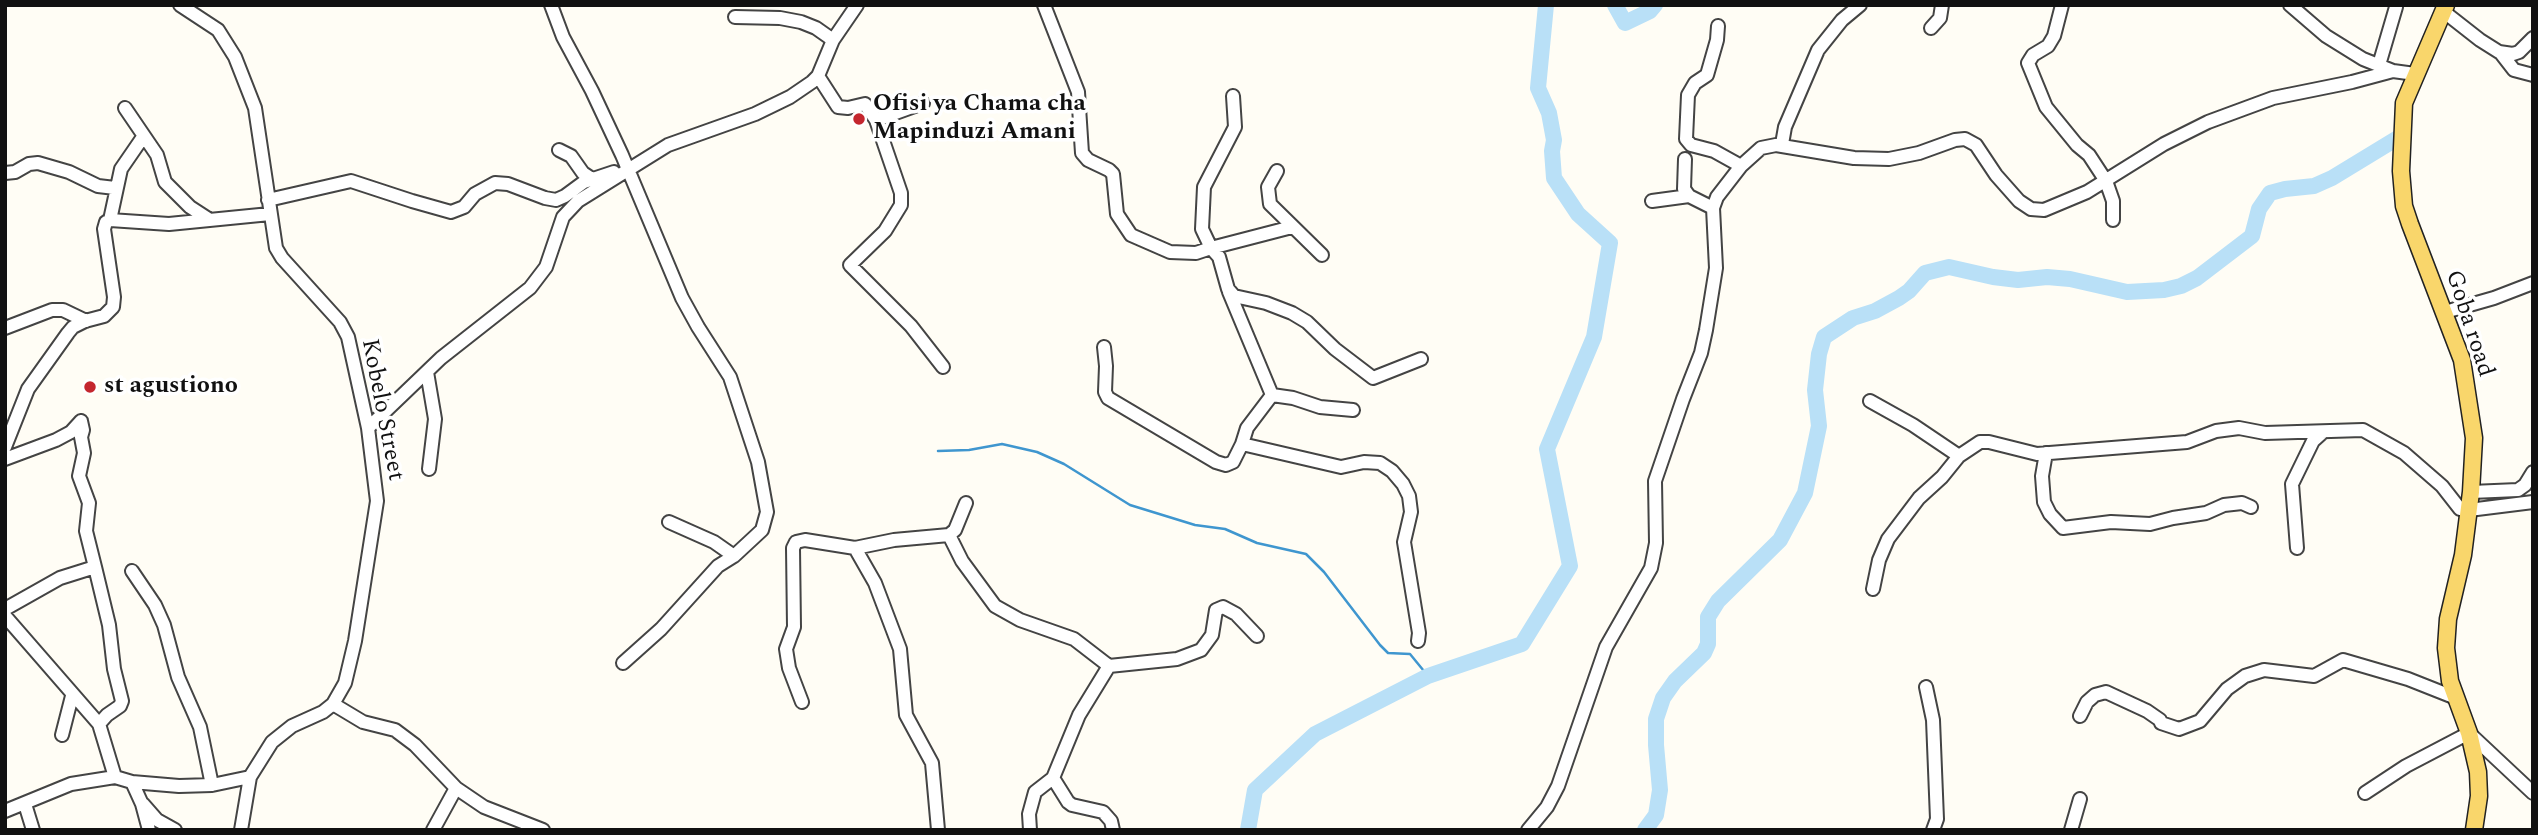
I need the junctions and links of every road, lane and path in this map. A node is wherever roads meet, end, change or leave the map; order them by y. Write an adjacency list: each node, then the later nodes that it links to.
1 (551, 5): 31 (street)
2 (857, 5): 15 (street)
3 (1044, 5): 45 (street)
4 (1860, 5): 27 (street)
5 (1942, 5): 13 (street)
6 (2062, 5): 35 (street)
7 (2290, 5): 17 (street)
8 (189, 7): 39 (street, Kobelo Street)
9 (2396, 7): 17 (street)
10 (2445, 8): 16 (street); 19 (main road, Goba road)
11 (735, 17): 15 (street)
12 (1718, 26): 30 (street)
13 (1931, 28)
14 (2533, 38): 16 (street)
15 (833, 40): 21 (street)
16 (2500, 52): 20 (street)
17 (2379, 65): 18 (street)
18 (2393, 71): 19 (street); 35 (street)
19 (2415, 74): 49 (main road, Goba road)
20 (2533, 75)
21 (818, 76): 25 (street); 31 (street)
22 (1233, 96): 45 (street)
23 (923, 103): 25 (street)
24 (125, 108): 26 (street)
25 (876, 120): 54 (street)
26 (143, 137): 36 (street); 42 (street)
27 (1782, 144): 30 (street); 35 (street)
28 (559, 150): 34 (street)
29 (1685, 159): 37 (street)
30 (1741, 166): 40 (street)
31 (625, 171): 34 (street); 55 (street); 77 (street)
32 (1277, 171): 44 (street)
33 (5, 173): 36 (street)
34 (592, 179): 39 (street)
35 (2106, 181): 43 (street)
36 (115, 188): 41 (street)
37 (1689, 196): 38 (street); 40 (street)
38 (1652, 201)
39 (269, 207): 42 (street); 59 (street, Kobelo Street)
40 (1713, 208): 118 (street)
41 (110, 220): 42 (street); 50 (street)
42 (210, 220)
43 (2113, 220)
44 (1292, 227): 45 (street); 46 (street)
45 (1210, 248): 48 (street)
46 (1322, 255)
47 (2533, 283): 49 (street)
48 (1228, 289): 53 (street); 56 (street)
49 (2445, 312): 68 (main road, Goba road)
50 (86, 321): 51 (street); 62 (street)
51 (5, 328)
52 (1104, 347): 61 (street)
53 (1421, 359)
54 (943, 367)
55 (427, 372): 59 (street); 66 (street)
56 (1272, 395): 58 (street); 61 (street)
57 (1870, 401): 64 (street)
58 (1353, 410)
59 (368, 428): 91 (street, Kobelo Street)
60 (2323, 432): 63 (street); 72 (street); 76 (street)
61 (1242, 444): 84 (street)
62 (5, 447)
63 (2046, 453): 64 (street); 71 (street)
64 (1959, 456): 80 (street)
65 (5, 459): 78 (street)
66 (429, 469)
67 (2533, 472): 68 (street)
68 (2471, 492): 72 (main road, Goba road)
69 (2533, 502): 72 (street)
70 (967, 503): 74 (street)
71 (2251, 507)
72 (2469, 510): 89 (main road, Goba road)
73 (669, 522): 77 (street)
74 (949, 535): 75 (street); 86 (street)
75 (855, 548): 90 (street); 115 (street)
76 (2297, 548)
77 (734, 556): 85 (street)
78 (95, 567): 81 (street); 93 (street)
79 (132, 571): 100 (street)
80 (1872, 589)
81 (5, 609)
82 (5, 616): 88 (street)
83 (1257, 636): 86 (street)
84 (1418, 641)
85 (623, 663)
86 (1109, 666): 98 (street)
87 (1926, 687): 119 (street)
88 (72, 696): 93 (street); 95 (street)
89 (2456, 698): 92 (street); 94 (main road, Goba road)
90 (802, 702)
91 (333, 704): 97 (street); 101 (street)
92 (2080, 716)
93 (99, 724): 96 (street)
94 (2469, 733): 102 (street); 103 (street); 121 (main road, Goba road)
95 (62, 735)
96 (115, 776): 99 (street); 105 (street)
97 (250, 777): 100 (street); 112 (street)
98 (1053, 778): 116 (street); 117 (street)
99 (132, 782): 100 (street); 106 (street)
100 (212, 785)
101 (456, 788): 108 (street); 113 (street)
102 (2365, 793)
103 (2533, 793)
104 (2080, 799): 120 (street)
105 (25, 804): 107 (street); 109 (street)
106 (142, 804): 110 (street); 111 (street)
107 (5, 811)
108 (522, 825): 114 (street)
109 (33, 830)
110 (149, 830)
111 (175, 830)
112 (241, 830)
113 (433, 830)
114 (543, 830)
115 (938, 830)
116 (1030, 830)
117 (1113, 830)
118 (1528, 830)
119 (1933, 830)
120 (2071, 830)
121 (2474, 830)

